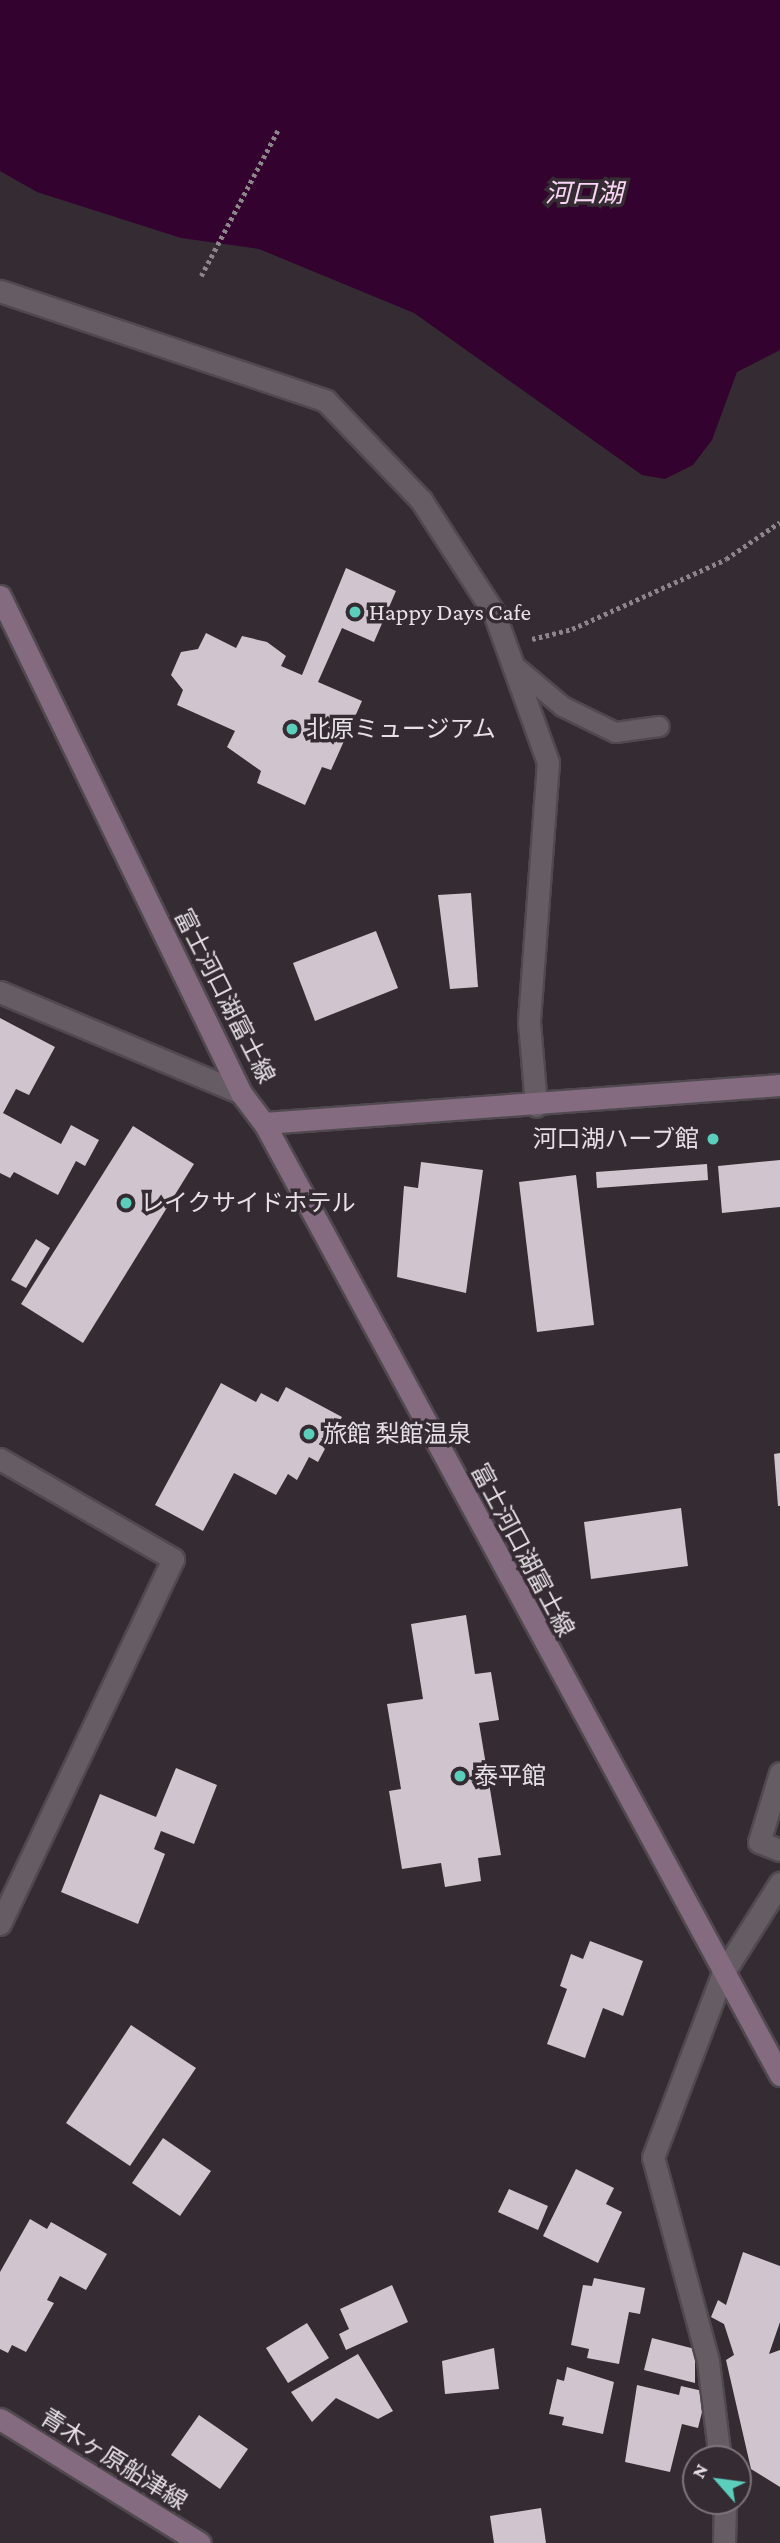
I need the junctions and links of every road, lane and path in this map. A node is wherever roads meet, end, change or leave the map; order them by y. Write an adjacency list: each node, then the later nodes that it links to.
1 (278, 130): 2 (path)
2 (201, 276)
3 (0, 291): 6 (street)
4 (780, 522): 6 (path)
5 (0, 596): 11 (main road, 富士河口湖富士線)
6 (508, 646): 7 (street)
7 (517, 668): 8 (lane); 12 (street)
8 (659, 726)
9 (0, 992): 11 (street)
10 (780, 1085): 12 (main road)
11 (241, 1093): 13 (main road, 富士河口湖富士線)
12 (536, 1105): 13 (main road)
13 (264, 1123): 19 (main road, 富士河口湖富士線)
14 (0, 1459): 18 (street)
15 (780, 1773): 16 (street)
16 (780, 1850)
17 (780, 1883): 19 (street)
18 (0, 1924)
19 (722, 1975): 20 (main road, 富士河口湖富士線); 22 (street)
20 (780, 2075)
21 (0, 2419): 24 (main road, 青木ヶ原船津線)
22 (718, 2445)
23 (725, 2515): 25 (street)
24 (200, 2543)
25 (724, 2543)

